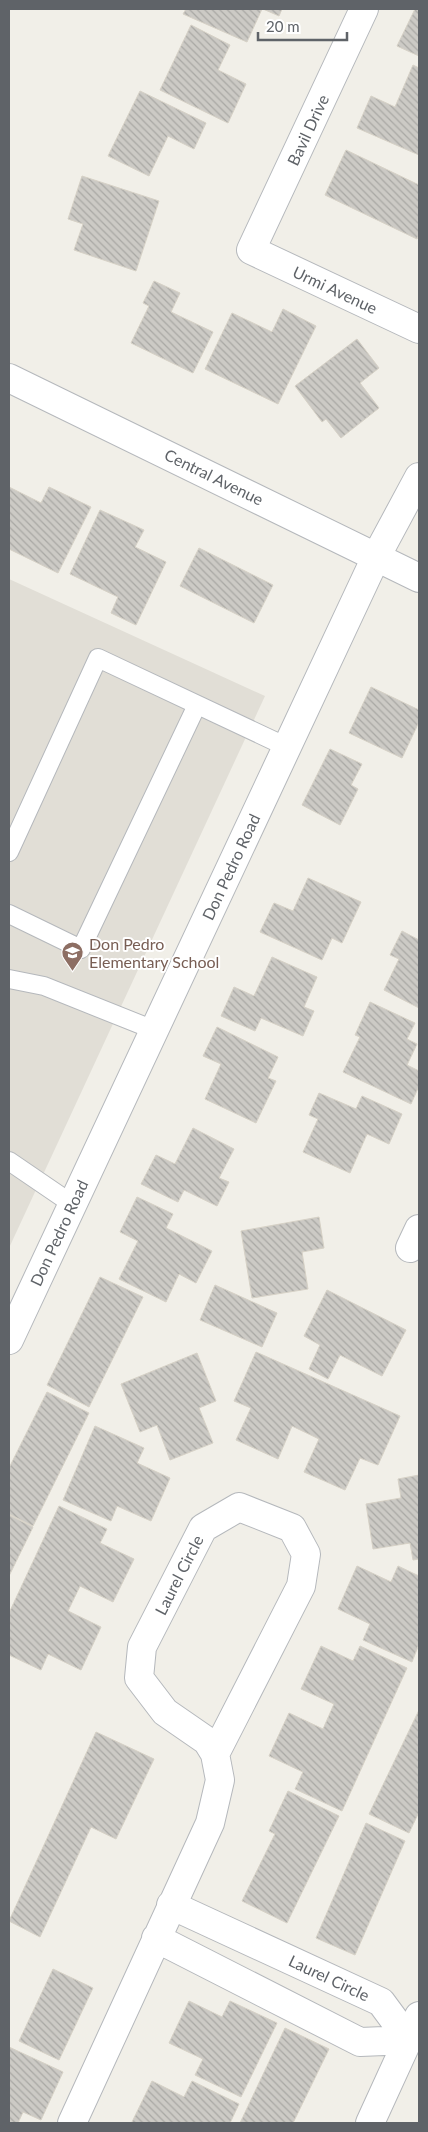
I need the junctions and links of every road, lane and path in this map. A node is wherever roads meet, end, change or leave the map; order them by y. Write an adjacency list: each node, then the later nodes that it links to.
1 (364, 9): 2 (street, Bavil Drive)
2 (251, 250): 3 (street, Urmi Avenue)
3 (419, 329)
4 (9, 378): 6 (street, Central Avenue)
5 (419, 477): 6 (street, Don Pedro Road)
6 (376, 557): 7 (street, Central Avenue); 9 (street, Don Pedro Road)
7 (419, 578)
8 (197, 705): 9 (lane); 10 (lane); 11 (lane)
9 (287, 747): 13 (street, Don Pedro Road)
10 (9, 852)
11 (9, 914)
12 (9, 979): 13 (lane)
13 (154, 1030): 15 (street, Don Pedro Road)
14 (9, 1161): 15 (lane)
15 (72, 1204): 16 (street, Don Pedro Road)
16 (9, 1340)
17 (215, 1754): 17 (street, Laurel Circle); 18 (street, Laurel Circle)
18 (171, 1905): 19 (street, Laurel Circle); 20 (street, Laurel Circle)
19 (156, 1938): 20 (street); 21 (street, Laurel Circle)
20 (414, 2028): 22 (street)
21 (72, 2123)
22 (370, 2123)

